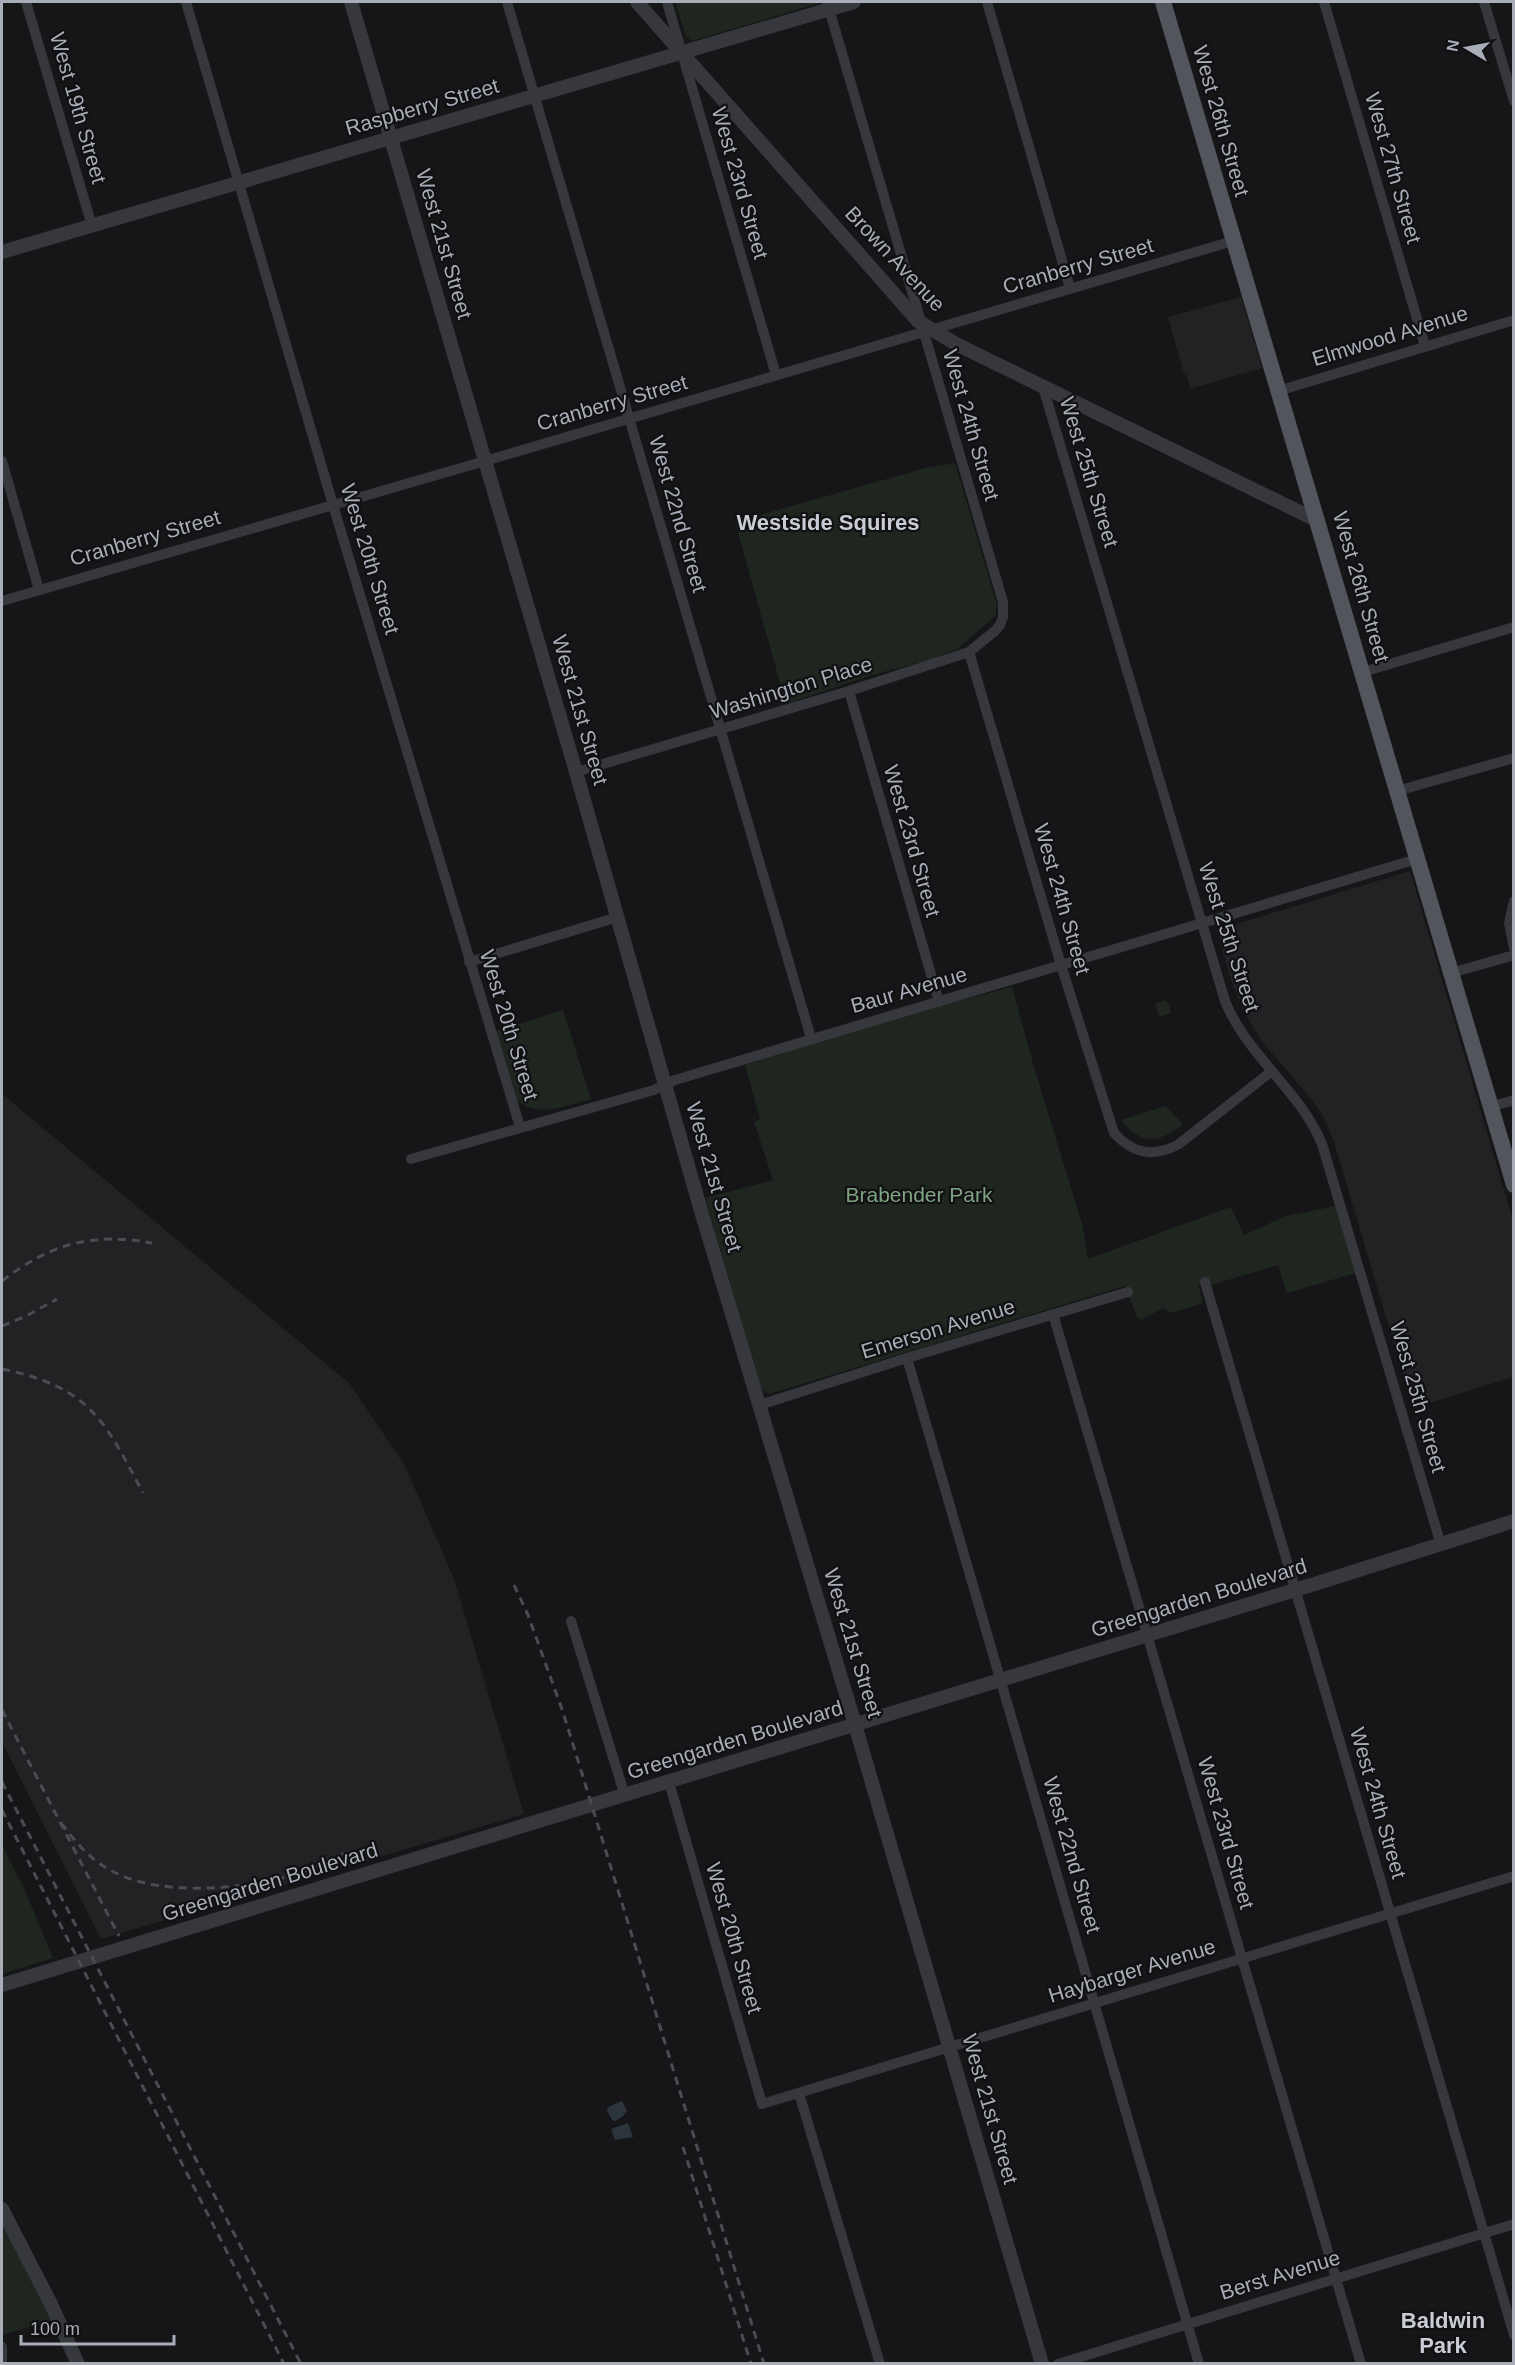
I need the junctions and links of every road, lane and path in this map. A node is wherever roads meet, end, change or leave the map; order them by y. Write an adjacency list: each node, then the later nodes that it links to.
1 (26, 2): 18 (street, West 19th Street)
2 (186, 2): 17 (street, West 20th Street)
3 (351, 2): 16 (street, West 21st Street)
4 (507, 2): 14 (street, West 22nd Street)
5 (638, 2): 13 (street, Brown Avenue)
6 (667, 2): 13 (street, West 23rd Street)
7 (854, 2): 12 (street, Raspberry Street)
8 (987, 2): 21 (street)
9 (1163, 2): 19 (main road, West 26th Street)
10 (1324, 2): 24 (street, West 27th Street)
11 (1484, 2): 15 (street)
12 (828, 5): 13 (street, Raspberry Street); 23 (street, West 24th Street)
13 (682, 52): 14 (street, Raspberry Street); 23 (street, Brown Avenue); 25 (street, West 23rd Street)
14 (534, 96): 16 (street, Raspberry Street); 28 (street, West 22nd Street)
15 (1514, 101)
16 (391, 138): 17 (street, Raspberry Street); 30 (street, West 21st Street)
17 (240, 182): 18 (street, Raspberry Street); 31 (street, West 20th Street)
18 (92, 226): 20 (street, Raspberry Street)
19 (1233, 240): 21 (street, Cranberry Street); 27 (main road, West 26th Street)
20 (2, 252)
21 (1070, 288): 23 (street, Cranberry Street)
22 (1514, 320): 24 (street, Elmwood Avenue)
23 (926, 329): 25 (street, Cranberry Street); 26 (street, Brown Avenue); 35 (street, West 24th Street)
24 (1425, 346): 27 (street, Elmwood Avenue)
25 (776, 375): 28 (street, Cranberry Street)
26 (1043, 387): 32 (street, Brown Avenue); 47 (street, West 25th Street)
27 (1278, 391): 32 (main road, West 26th Street)
28 (629, 419): 30 (street, Cranberry Street); 40 (street, West 22nd Street)
29 (2, 461): 33 (street)
30 (485, 461): 31 (street, Cranberry Street); 42 (street, West 21st Street)
31 (333, 505): 33 (street, Cranberry Street); 50 (street, West 20th Street)
32 (1318, 521): 38 (main road, West 26th Street)
33 (39, 590): 34 (street, Cranberry Street)
34 (2, 601)
35 (1003, 617): 37 (street, Washington Place)
36 (1514, 627): 38 (street)
37 (969, 652): 39 (street, Washington Place); 51 (street, West 24th Street)
38 (1362, 672): 43 (main road, West 26th Street)
39 (849, 691): 40 (street, Washington Place); 53 (street, West 23rd Street)
40 (720, 730): 42 (street, Washington Place); 54 (street, West 22nd Street)
41 (1514, 758): 43 (street)
42 (576, 772): 46 (street, West 21st Street)
43 (1398, 791): 44 (main road, West 26th Street)
44 (1417, 859): 47 (street, Baur Avenue); 52 (main road, West 26th Street)
45 (1514, 901): 48 (street)
46 (618, 917): 50 (street); 56 (street, West 21st Street)
47 (1202, 923): 51 (street, Baur Avenue); 55 (street, West 25th Street)
48 (1514, 948)
49 (1514, 955): 52 (street)
50 (469, 962): 59 (street, West 20th Street)
51 (1061, 965): 53 (street, Baur Avenue); 55 (street, West 24th Street)
52 (1451, 973): 58 (main road, West 26th Street)
53 (939, 1002): 54 (street, Baur Avenue)
54 (811, 1038): 56 (street, Baur Avenue)
55 (1272, 1071): 68 (street, West 25th Street)
56 (666, 1085): 59 (street, Baur Avenue); 66 (street, West 21st Street)
57 (1514, 1100): 58 (street)
58 (1490, 1107): 61 (main road, West 26th Street)
59 (520, 1127): 60 (street, Baur Avenue)
60 (411, 1158)
61 (1514, 1185)
62 (1205, 1282): 69 (street, West 24th Street)
63 (1128, 1292): 64 (street, Emerson Avenue)
64 (1053, 1314): 65 (street, Emerson Avenue); 71 (street, West 23rd Street)
65 (907, 1358): 66 (street, Emerson Avenue); 72 (street, West 22nd Street)
66 (760, 1405): 73 (street, West 21st Street)
67 (1514, 1521): 68 (street, Greengarden Boulevard)
68 (1441, 1545): 69 (street, Greengarden Boulevard)
69 (1296, 1590): 71 (street, Greengarden Boulevard); 77 (street, West 24th Street)
70 (571, 1621): 75 (street)
71 (1148, 1636): 72 (street, Greengarden Boulevard); 78 (street, West 23rd Street)
72 (1001, 1680): 73 (street, Greengarden Boulevard); 80 (street, West 22nd Street)
73 (855, 1725): 74 (street, Greengarden Boulevard); 81 (street, West 21st Street)
74 (669, 1782): 75 (street, Greengarden Boulevard); 83 (street, West 20th Street)
75 (625, 1796): 79 (street, Greengarden Boulevard)
76 (1514, 1876): 77 (street, Haybarger Avenue)
77 (1390, 1913): 78 (street, Haybarger Avenue); 86 (street, West 24th Street)
78 (1242, 1958): 80 (street, Haybarger Avenue); 87 (street, West 23rd Street)
79 (2, 1985)
80 (1095, 2003): 81 (street, Haybarger Avenue); 88 (street, West 22nd Street)
81 (950, 2047): 82 (street, Haybarger Avenue); 94 (street, West 21st Street)
82 (798, 2093): 83 (street, Haybarger Avenue); 93 (street)
83 (762, 2104)
84 (2, 2209): 92 (street)
85 (1514, 2224): 86 (street, Berst Avenue)
86 (1482, 2233): 87 (street, Berst Avenue); 89 (street, West 24th Street)
87 (1336, 2279): 88 (street, Berst Avenue); 97 (street, West 23rd Street)
88 (1188, 2324): 95 (street, Berst Avenue); 96 (street, West 22nd Street)
89 (1514, 2335)
90 (2, 2347): 91 (street)
91 (2, 2364)
92 (78, 2364)
93 (880, 2364)
94 (1042, 2364)
95 (1058, 2364)
96 (1199, 2364)
97 (1361, 2364)

